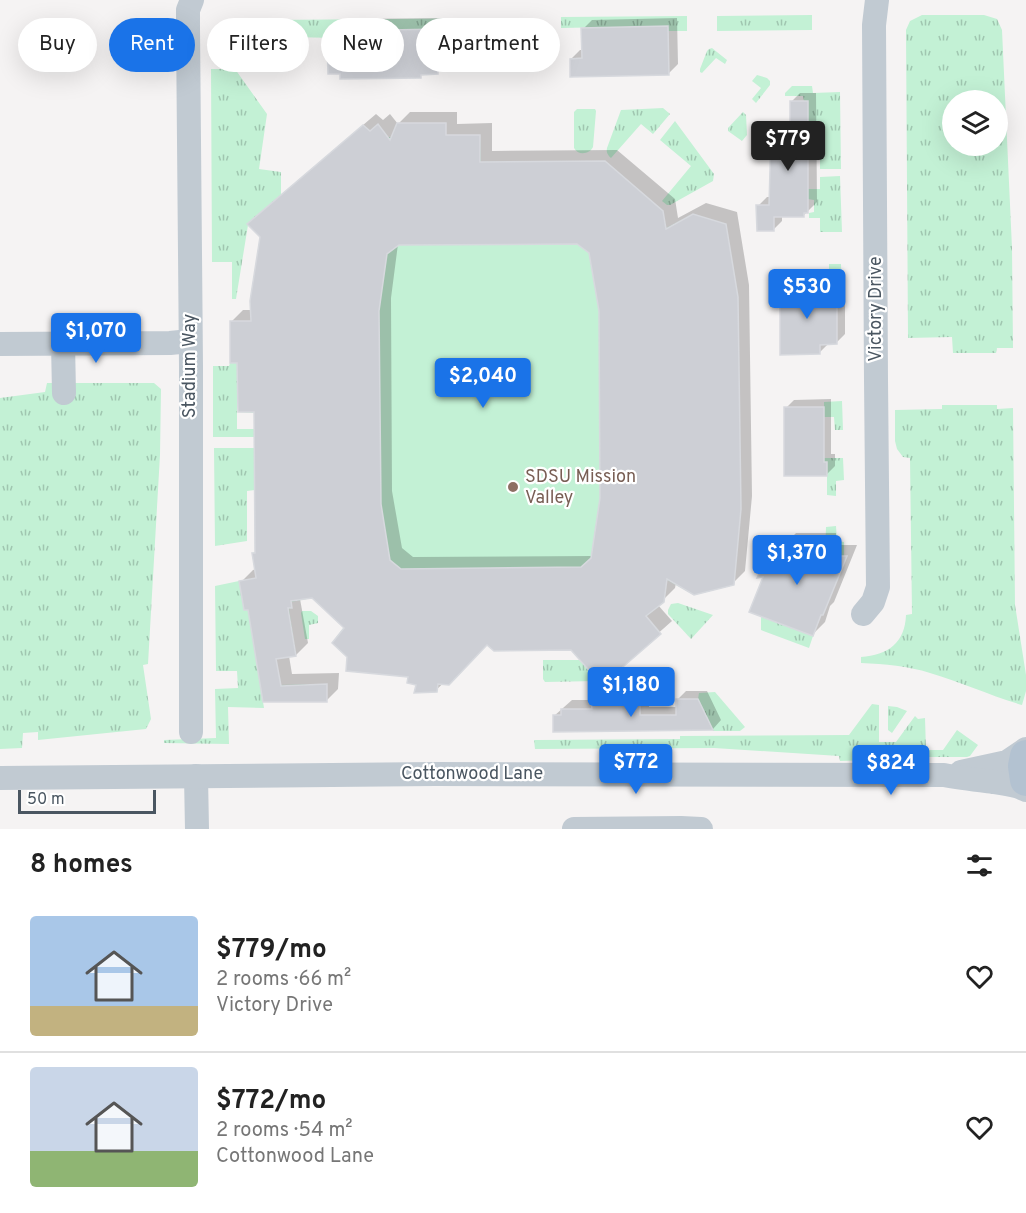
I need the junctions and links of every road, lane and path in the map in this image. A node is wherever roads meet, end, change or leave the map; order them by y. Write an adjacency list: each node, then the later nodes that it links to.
1 (192, 0): 3 (street, Stadium Way)
2 (877, 0): 7 (street, Victory Drive)
3 (190, 341): 4 (street); 8 (street, Stadium Way)
4 (63, 343): 5 (street); 6 (street)
5 (0, 344)
6 (64, 393)
7 (863, 614)
8 (190, 732)
9 (1026, 749): 11 (street, Cottonwood Lane)
10 (1026, 756): 14 (main road)
11 (944, 775): 12 (street, Cottonwood Lane); 15 (street, Cottonwood Lane)
12 (196, 776): 13 (street, Cottonwood Lane); 16 (street)
13 (0, 778)
14 (1026, 780)
15 (1026, 790)
16 (196, 829)
17 (574, 829): 18 (street)
18 (701, 829)

